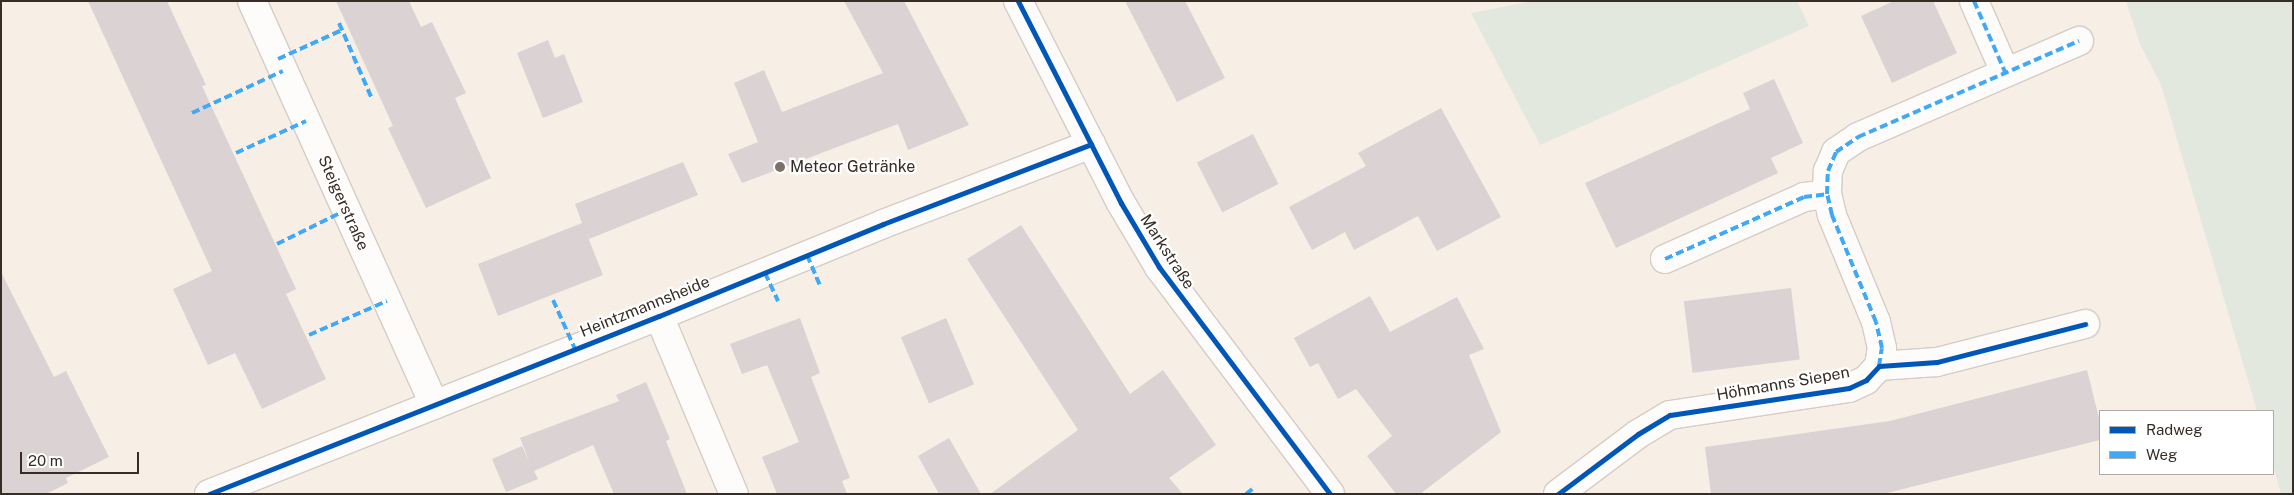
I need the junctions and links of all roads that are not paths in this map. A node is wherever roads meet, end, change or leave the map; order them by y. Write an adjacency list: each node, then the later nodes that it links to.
1 (252, 1): 12 (street, Steigerstraße)
2 (1018, 1): 6 (street, Markstraße)
3 (1974, 1): 5 (street)
4 (2078, 41): 5 (street)
5 (2005, 72): 7 (street)
6 (1091, 144): 9 (street, Heintzmannsheide); 15 (street, Markstraße)
7 (1827, 194): 8 (street); 11 (street)
8 (1665, 259)
9 (659, 316): 12 (street, Heintzmannsheide); 14 (street, Heintzmannsheide)
10 (2085, 324): 11 (street)
11 (1879, 366): 16 (street, Höhmanns Siepen)
12 (434, 405): 13 (street, Heintzmannsheide)
13 (209, 494)
14 (734, 494)
15 (1330, 494)
16 (1558, 494)

